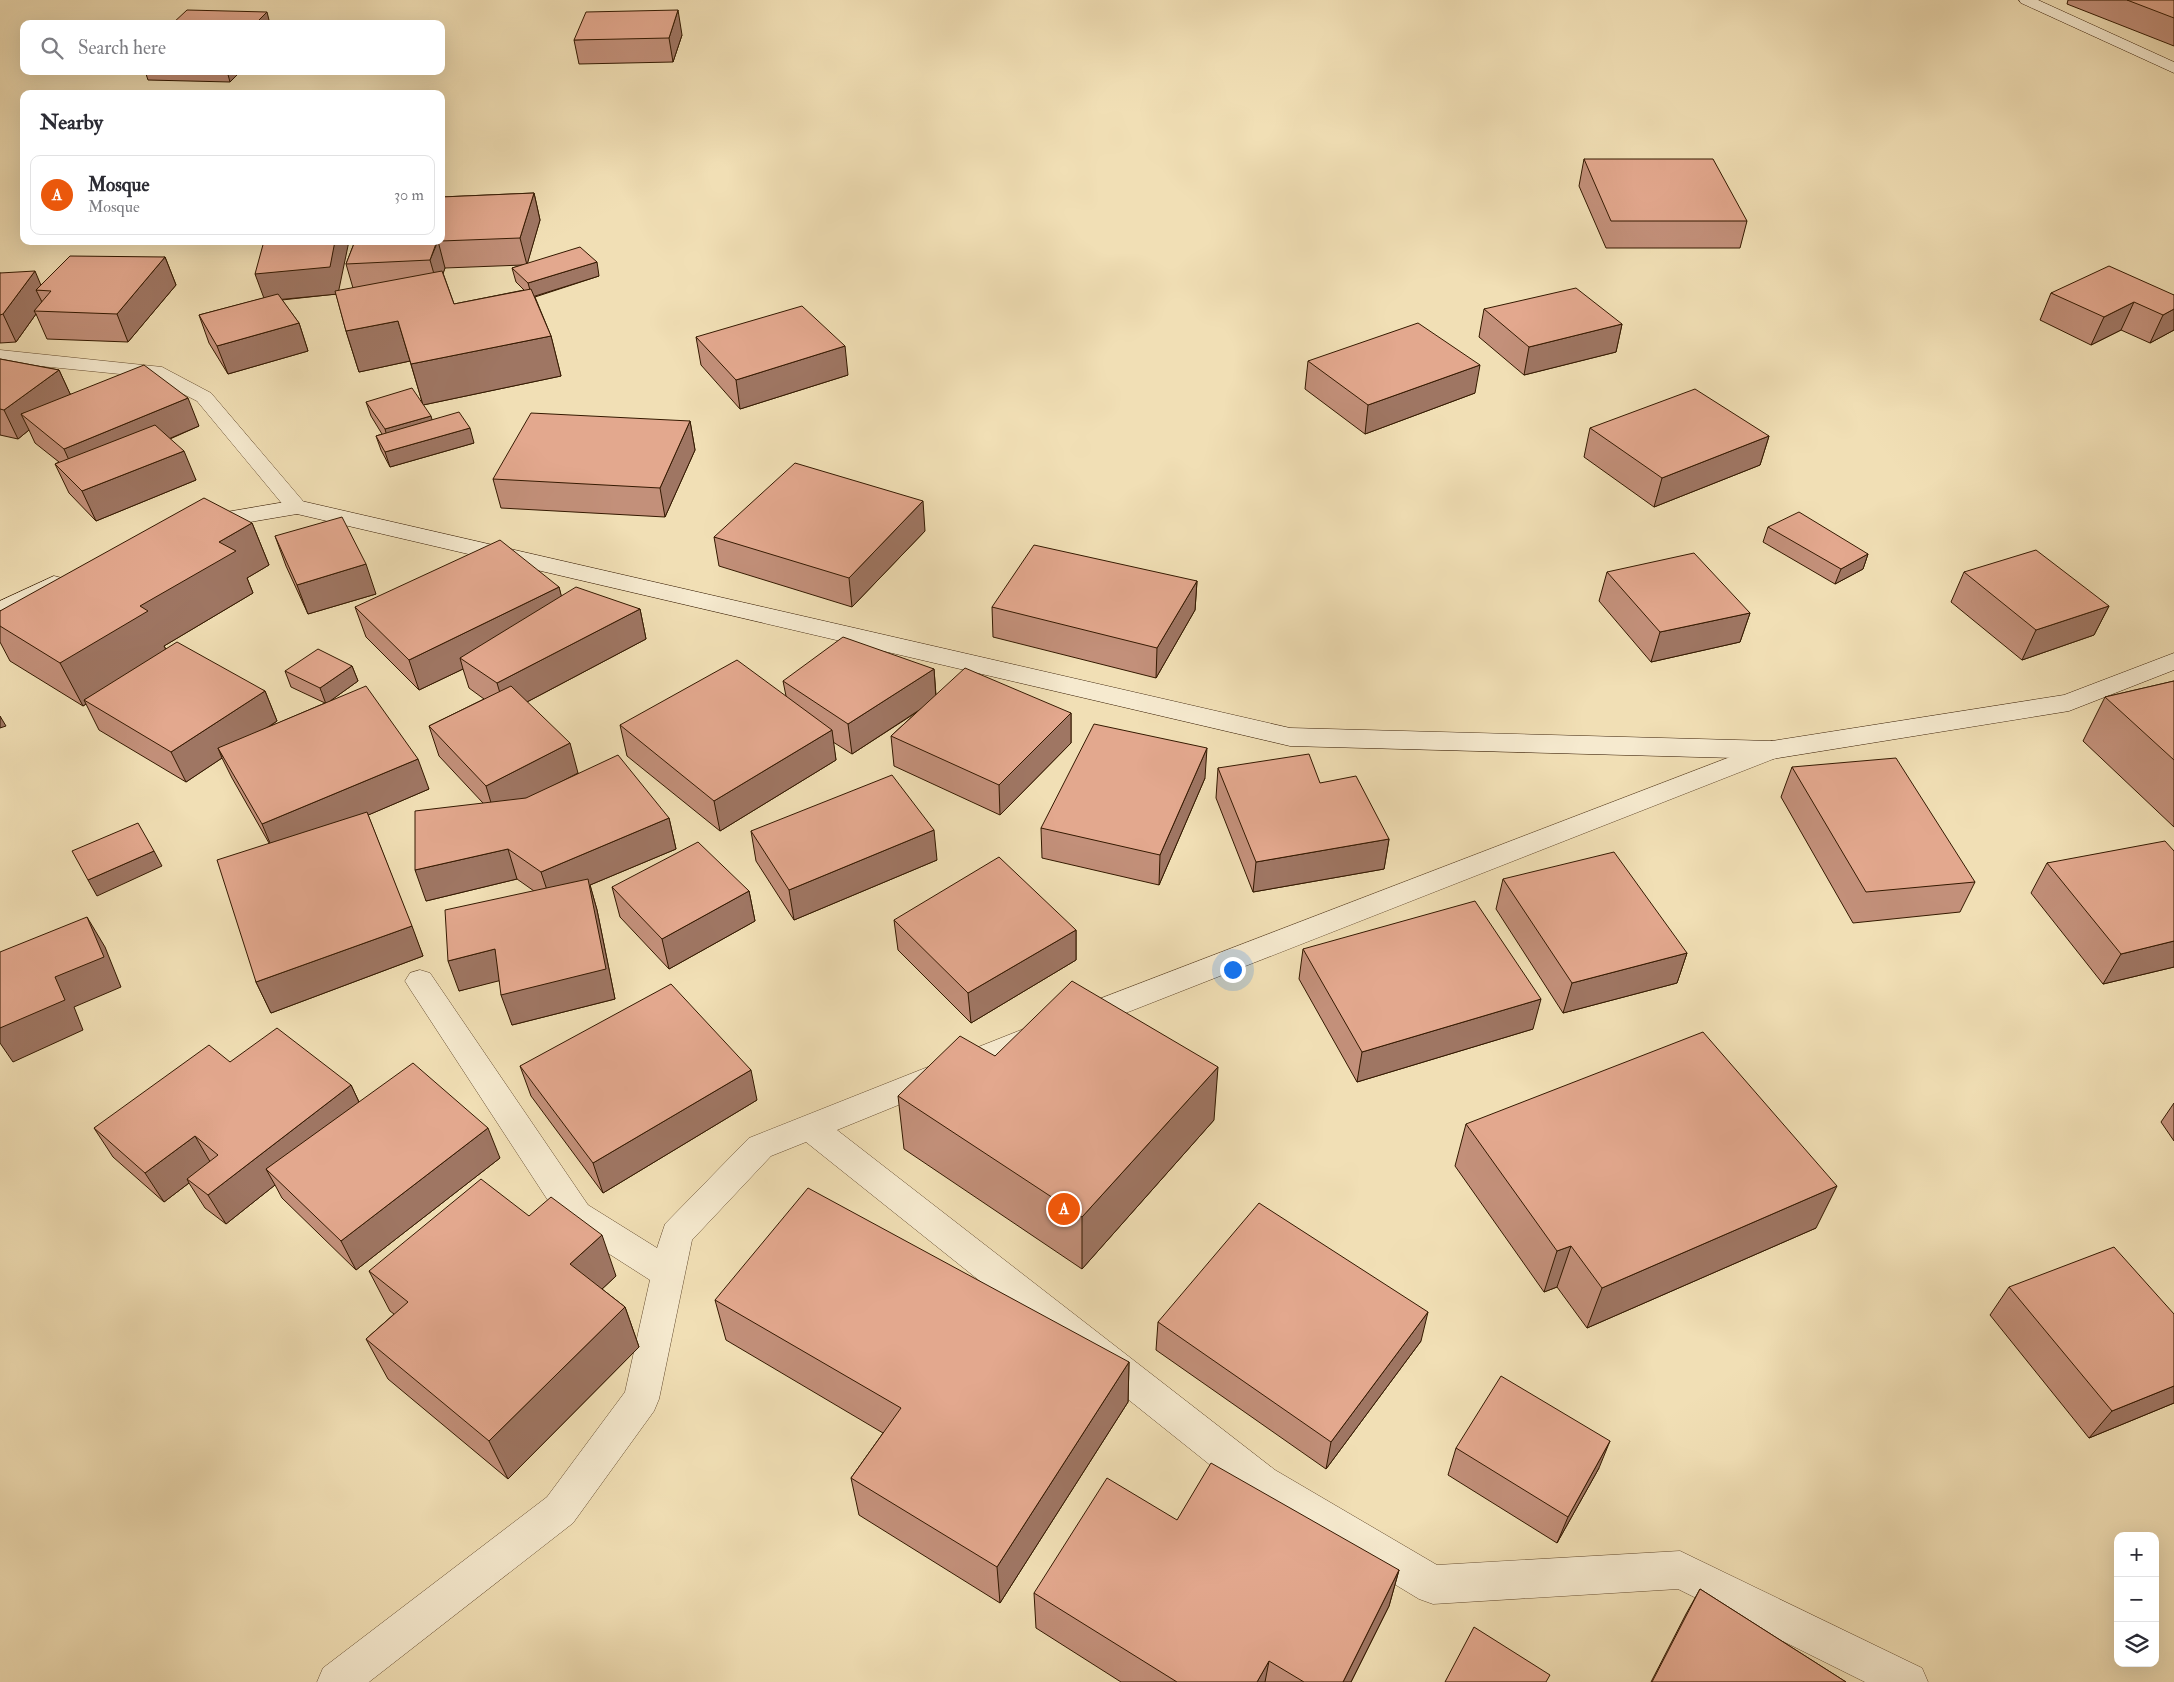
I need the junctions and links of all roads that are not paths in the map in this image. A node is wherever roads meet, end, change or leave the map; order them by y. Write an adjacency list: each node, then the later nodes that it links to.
1 (2026, 0): 2 (street)
2 (2174, 68)
3 (0, 356): 4 (street)
4 (296, 507): 5 (street); 9 (street)
5 (178, 531)
6 (77, 571): 7 (street)
7 (0, 610)
8 (2174, 661): 9 (street)
9 (1772, 750): 11 (street)
10 (420, 981): 12 (street)
11 (810, 1127): 12 (street); 14 (street)
12 (668, 1273): 13 (street)
13 (337, 1682)
14 (1908, 1682)

